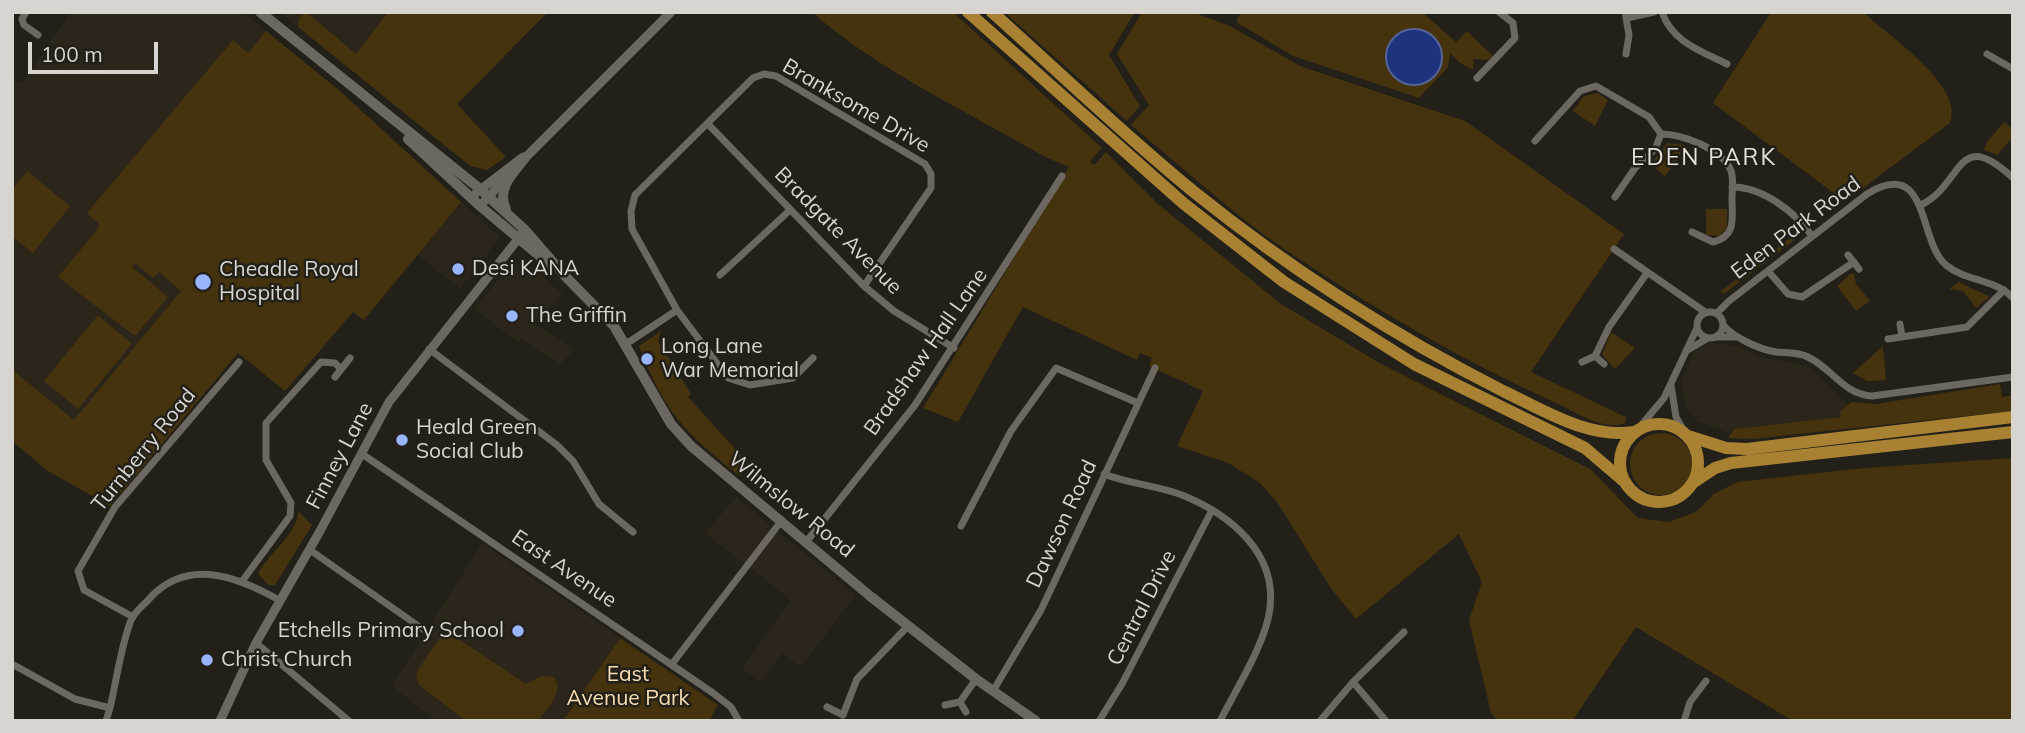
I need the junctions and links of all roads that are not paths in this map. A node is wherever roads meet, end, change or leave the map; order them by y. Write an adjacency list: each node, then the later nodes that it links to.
1 (26, 12): 10 (street)
2 (260, 12): 16 (main road, Wilmslow Road)
3 (671, 12): 20 (street)
4 (968, 12): 80 (highway)
5 (992, 12): 74 (highway)
6 (1499, 12): 15 (street)
7 (1654, 12): 9 (street)
8 (1662, 12): 13 (street)
9 (1626, 15): 11 (street)
10 (38, 35)
11 (1626, 54)
12 (1987, 54): 14 (street)
13 (1727, 64)
14 (2013, 69)
15 (1477, 78)
16 (361, 94): 25 (main road, Wilmslow Road); 28 (main road, Wilmslow Road)
17 (708, 124): 31 (street, Bradgate Avenue); 43 (street, Branksome Drive); 47 (street, Branksome Drive)
18 (1661, 134): 19 (street); 24 (street); 27 (street)
19 (1535, 141)
20 (535, 147): 21 (street); 25 (street)
21 (525, 158): 26 (street); 32 (main road)
22 (1062, 176): 58 (street, Bradshaw Hall Lane)
23 (2013, 178): 29 (street)
24 (1732, 187): 34 (street); 36 (street)
25 (480, 189): 26 (main road, Wilmslow Road); 28 (street)
26 (489, 197): 30 (street); 32 (main road, Wilmslow Road)
27 (1615, 197)
28 (470, 198): 30 (main road, Wilmslow Road)
29 (1922, 205): 34 (street, Eden Park Road); 44 (street)
30 (480, 206): 35 (main road, Wilmslow Road)
31 (790, 210): 41 (street); 43 (street, Bradgate Avenue)
32 (507, 213): 33 (main road, Wilmslow Road)
33 (525, 230): 35 (street, Finney Lane); 42 (main road, Wilmslow Road)
34 (1812, 236): 39 (street, Eden Park Road)
35 (517, 240): 42 (main road, Wilmslow Road); 59 (street, Finney Lane)
36 (1693, 245)
37 (1614, 249): 40 (street)
38 (1854, 262): 39 (street)
39 (1768, 271): 49 (street, Eden Park Road)
40 (1647, 273): 46 (street); 61 (street)
41 (720, 275)
42 (566, 277): 57 (main road, Wilmslow Road)
43 (864, 286): 58 (street, Bradgate Avenue)
44 (2004, 290): 45 (street); 54 (street)
45 (2013, 298)
46 (1686, 301): 48 (street); 51 (street)
47 (677, 310): 57 (street); 63 (street, Branksome Drive)
48 (1705, 312): 49 (street); 51 (street)
49 (1717, 313): 52 (street)
50 (1900, 324): 54 (street)
51 (1696, 325): 55 (street); 60 (street)
52 (1723, 325): 53 (street); 55 (street)
53 (1738, 337): 55 (street); 70 (street)
54 (1902, 337): 56 (street)
55 (1711, 338): 60 (street)
56 (1888, 339)
57 (626, 344): 82 (main road, Wilmslow Road)
58 (954, 348): 85 (street, Bradshaw Hall Lane)
59 (429, 349): 77 (street, Finney Lane); 84 (street)
60 (1685, 352): 71 (street)
61 (1595, 356): 65 (street); 66 (street)
62 (350, 358): 68 (street)
63 (813, 358)
64 (239, 362): 89 (street, Turnberry Road)
65 (1582, 362)
66 (1604, 364)
67 (1155, 368): 72 (street, Dawson Road)
68 (341, 369): 69 (street); 87 (street)
69 (334, 376)
70 (2013, 377)
71 (1671, 384): 74 (street); 76 (street)
72 (1138, 403): 78 (street, Dawson Road); 83 (street)
73 (2013, 417): 76 (highway)
74 (1636, 431): 76 (highway); 80 (highway)
75 (2013, 432): 79 (highway)
76 (1686, 434): 79 (highway)
77 (362, 454): 86 (street, Finney Lane); 95 (street, East Avenue)
78 (1104, 474): 81 (street); 99 (street, Dawson Road)
79 (1694, 482): 80 (highway)
80 (1626, 484)
81 (1212, 510): 110 (street, Central Drive); 111 (street)
82 (782, 520): 85 (main road, Wilmslow Road); 95 (street)
83 (961, 526)
84 (633, 532)
85 (807, 541): 90 (main road, Wilmslow Road)
86 (310, 550): 88 (street, Finney Lane); 91 (street)
87 (243, 580): 88 (street); 89 (street)
88 (279, 600): 93 (street, Finney Lane)
89 (133, 617): 103 (street)
90 (908, 626): 96 (main road, Wilmslow Road); 102 (street)
91 (424, 630)
92 (1404, 632): 98 (street)
93 (256, 643): 107 (street, Finney Lane); 108 (street)
94 (12, 664): 103 (street)
95 (672, 664): 109 (street, East Avenue)
96 (976, 679): 99 (main road, Wilmslow Road); 100 (street)
97 (1706, 681): 114 (street)
98 (1353, 682): 112 (street); 113 (street)
99 (993, 691): 105 (main road, Wilmslow Road)
100 (960, 702): 101 (street); 104 (street)
101 (945, 705)
102 (827, 707)
103 (110, 708): 106 (street)
104 (966, 712)
105 (1031, 719)
106 (106, 721)
107 (220, 721)
108 (349, 721)
109 (739, 721)
110 (1100, 721)
111 (1220, 721)
112 (1320, 721)
113 (1386, 721)
114 (1684, 721)

